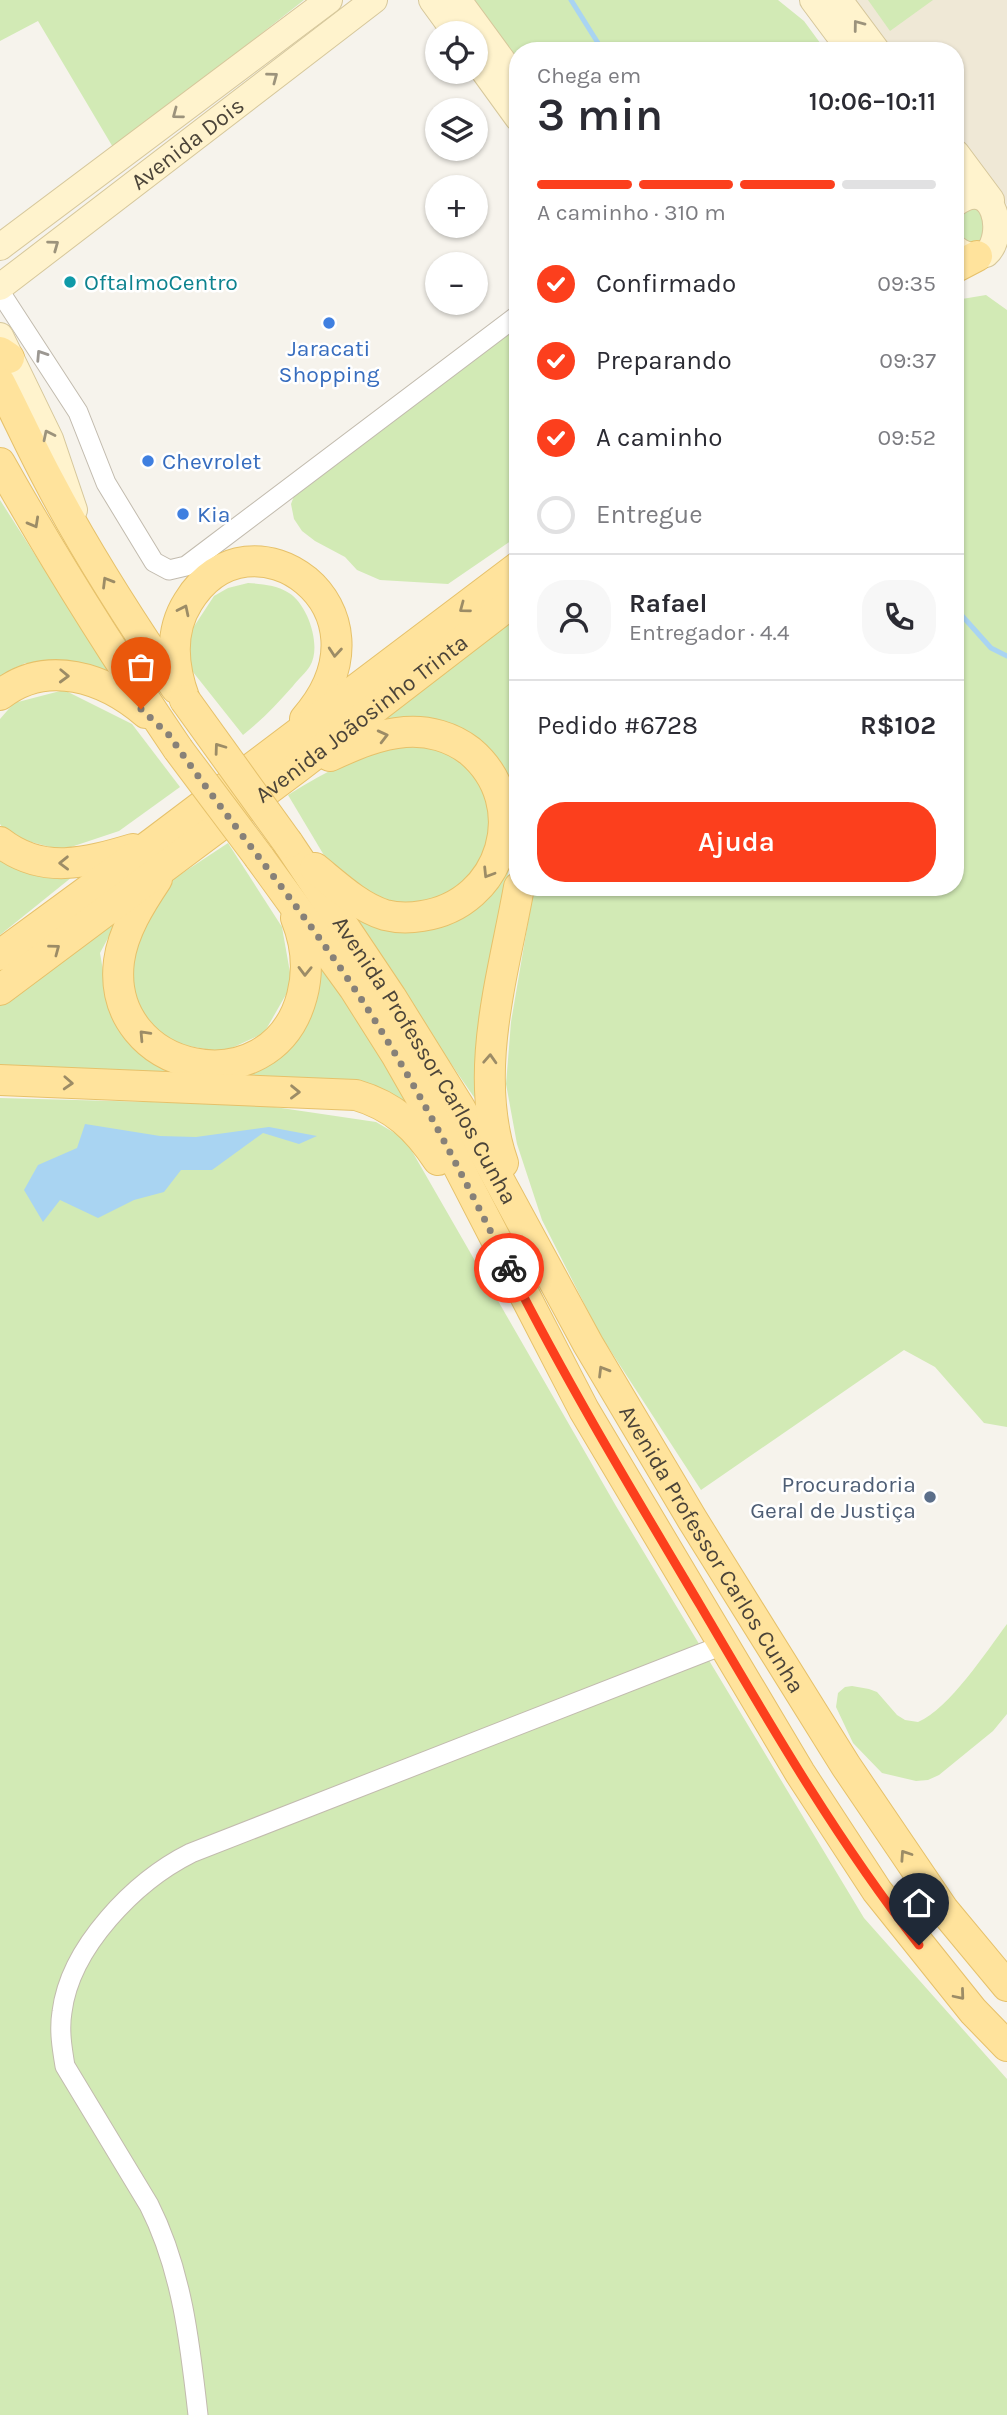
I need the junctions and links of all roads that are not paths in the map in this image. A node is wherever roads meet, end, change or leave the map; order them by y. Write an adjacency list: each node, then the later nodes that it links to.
1 (329, 0): 12 (main road, Avenida Dois)
2 (374, 0): 13 (main road, Avenida Dois, one-way to 2)
3 (432, 0): 7 (main road)
4 (458, 0): 10 (main road)
5 (813, 0): 8 (main road)
6 (839, 0): 9 (main road, one-way to 6)
7 (447, 21)
8 (844, 42)
9 (870, 42)
10 (509, 70)
11 (488, 77): 14 (main road)
12 (220, 82): 13 (main road); 19 (main road, Avenida Dois, one-way to 19)
13 (237, 105): 22 (main road, Avenida Dois, one-way to 13)
14 (509, 106)
15 (964, 164): 17 (main road)
16 (964, 198): 17 (main road)
17 (991, 200): 18 (main road)
18 (1006, 224): 20 (main road)
19 (0, 247)
20 (967, 257): 21 (main road)
21 (1007, 265)
22 (0, 289): 23 (street, one-way to 22)
23 (509, 322)
24 (2, 357): 29 (main road, Avenida Professor Carlos Cunha, one-way to 24)
25 (0, 463): 30 (main road, Avenida Professor Carlos Cunha, one-way to 30)
26 (509, 574): 31 (main road, Avenida Joãosinho Trinta, one-way to 31)
27 (509, 605): 32 (main road, Avenida Joãosinho Trinta)
28 (0, 695): 30 (main road, one-way to 30)
29 (185, 700): 31 (main road, one-way to 31); 34 (main road, Avenida Professor Carlos Cunha, one-way to 29, bridge)
30 (173, 742): 36 (main road, Avenida Professor Carlos Cunha, bridge)
31 (268, 757): 35 (main road, Avenida Joãosinho Trinta)
32 (297, 768): 34 (main road, one-way to 34); 35 (main road, Avenida Joãosinho Trinta)
33 (0, 842): 35 (main road, one-way to 33)
34 (292, 849): 41 (main road, Avenida Professor Carlos Cunha)
35 (161, 853): 36 (main road, one-way to 35); 38 (main road, Avenida Joãosinho Trinta); 39 (main road, Avenida Joãosinho Trinta, one-way to 35)
36 (261, 860): 42 (main road, Avenida Professor Carlos Cunha)
37 (517, 896): 41 (main road, one-way to 37)
38 (0, 955)
39 (0, 990)
40 (0, 1080): 42 (main road, one-way to 42)
41 (530, 1240): 44 (main road, Avenida Professor Carlos Cunha, one-way to 41)
42 (511, 1272): 43 (main road, Avenida Professor Carlos Cunha)
43 (723, 1645): 45 (main road, Avenida Professor Carlos Cunha, one-way to 45); 46 (street)
44 (1007, 1986)
45 (1007, 2046)
46 (198, 2415)

